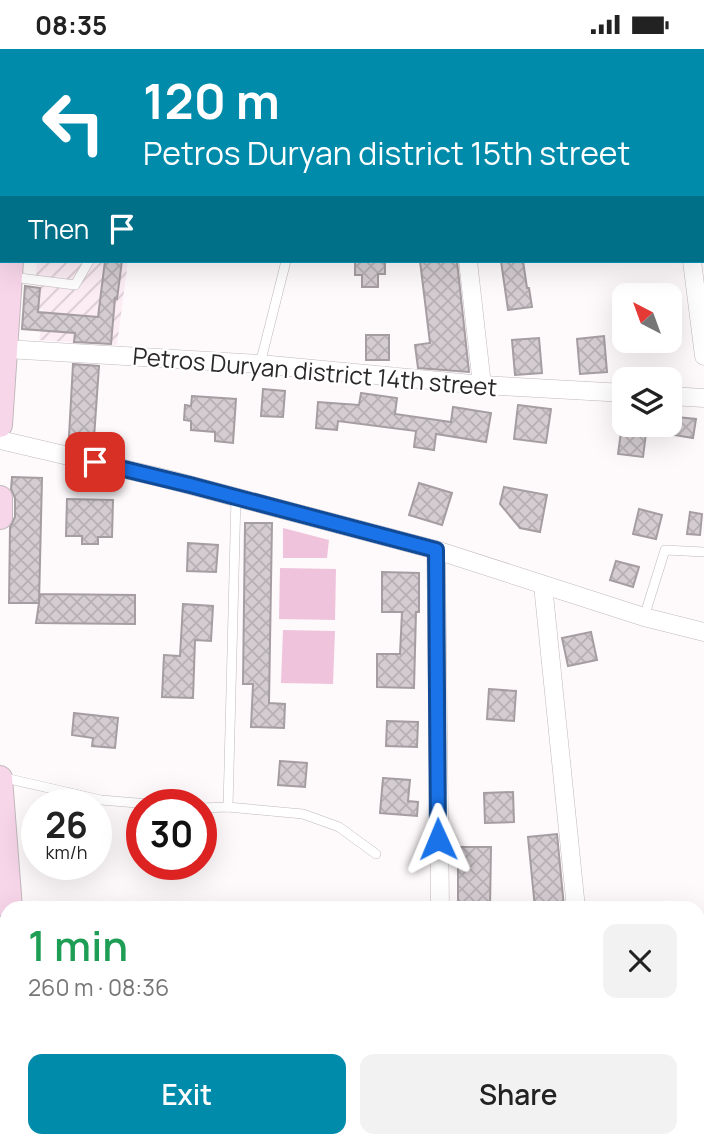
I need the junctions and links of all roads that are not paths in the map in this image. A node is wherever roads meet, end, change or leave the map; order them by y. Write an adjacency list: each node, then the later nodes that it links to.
1 (88, 263): 5 (lane)
2 (285, 263): 8 (lane)
3 (468, 263): 9 (street)
4 (692, 263): 7 (street)
5 (11, 269): 6 (main road)
6 (5, 349): 8 (street, Petros Duryan district 14th street); 13 (main road)
7 (704, 356)
8 (260, 364): 9 (street, Petros Duryan district 14th street)
9 (482, 385): 10 (street, Petros Duryan district 14th street)
10 (612, 392)
11 (682, 397): 12 (street)
12 (704, 398)
13 (0, 425)
14 (0, 440): 16 (street)
15 (0, 498): 17 (main road)
16 (236, 498): 19 (street); 27 (lane)
17 (0, 510): 18 (main road)
18 (0, 517)
19 (436, 550): 21 (street); 30 (street)
20 (704, 552): 22 (lane)
21 (543, 585): 22 (street); 31 (street)
22 (644, 617): 23 (street)
23 (704, 632)
24 (0, 777): 25 (lane); 29 (main road)
25 (126, 802)
26 (217, 807): 27 (lane)
27 (228, 807): 28 (lane)
28 (376, 854)
29 (9, 901)
30 (440, 901)
31 (575, 901)

